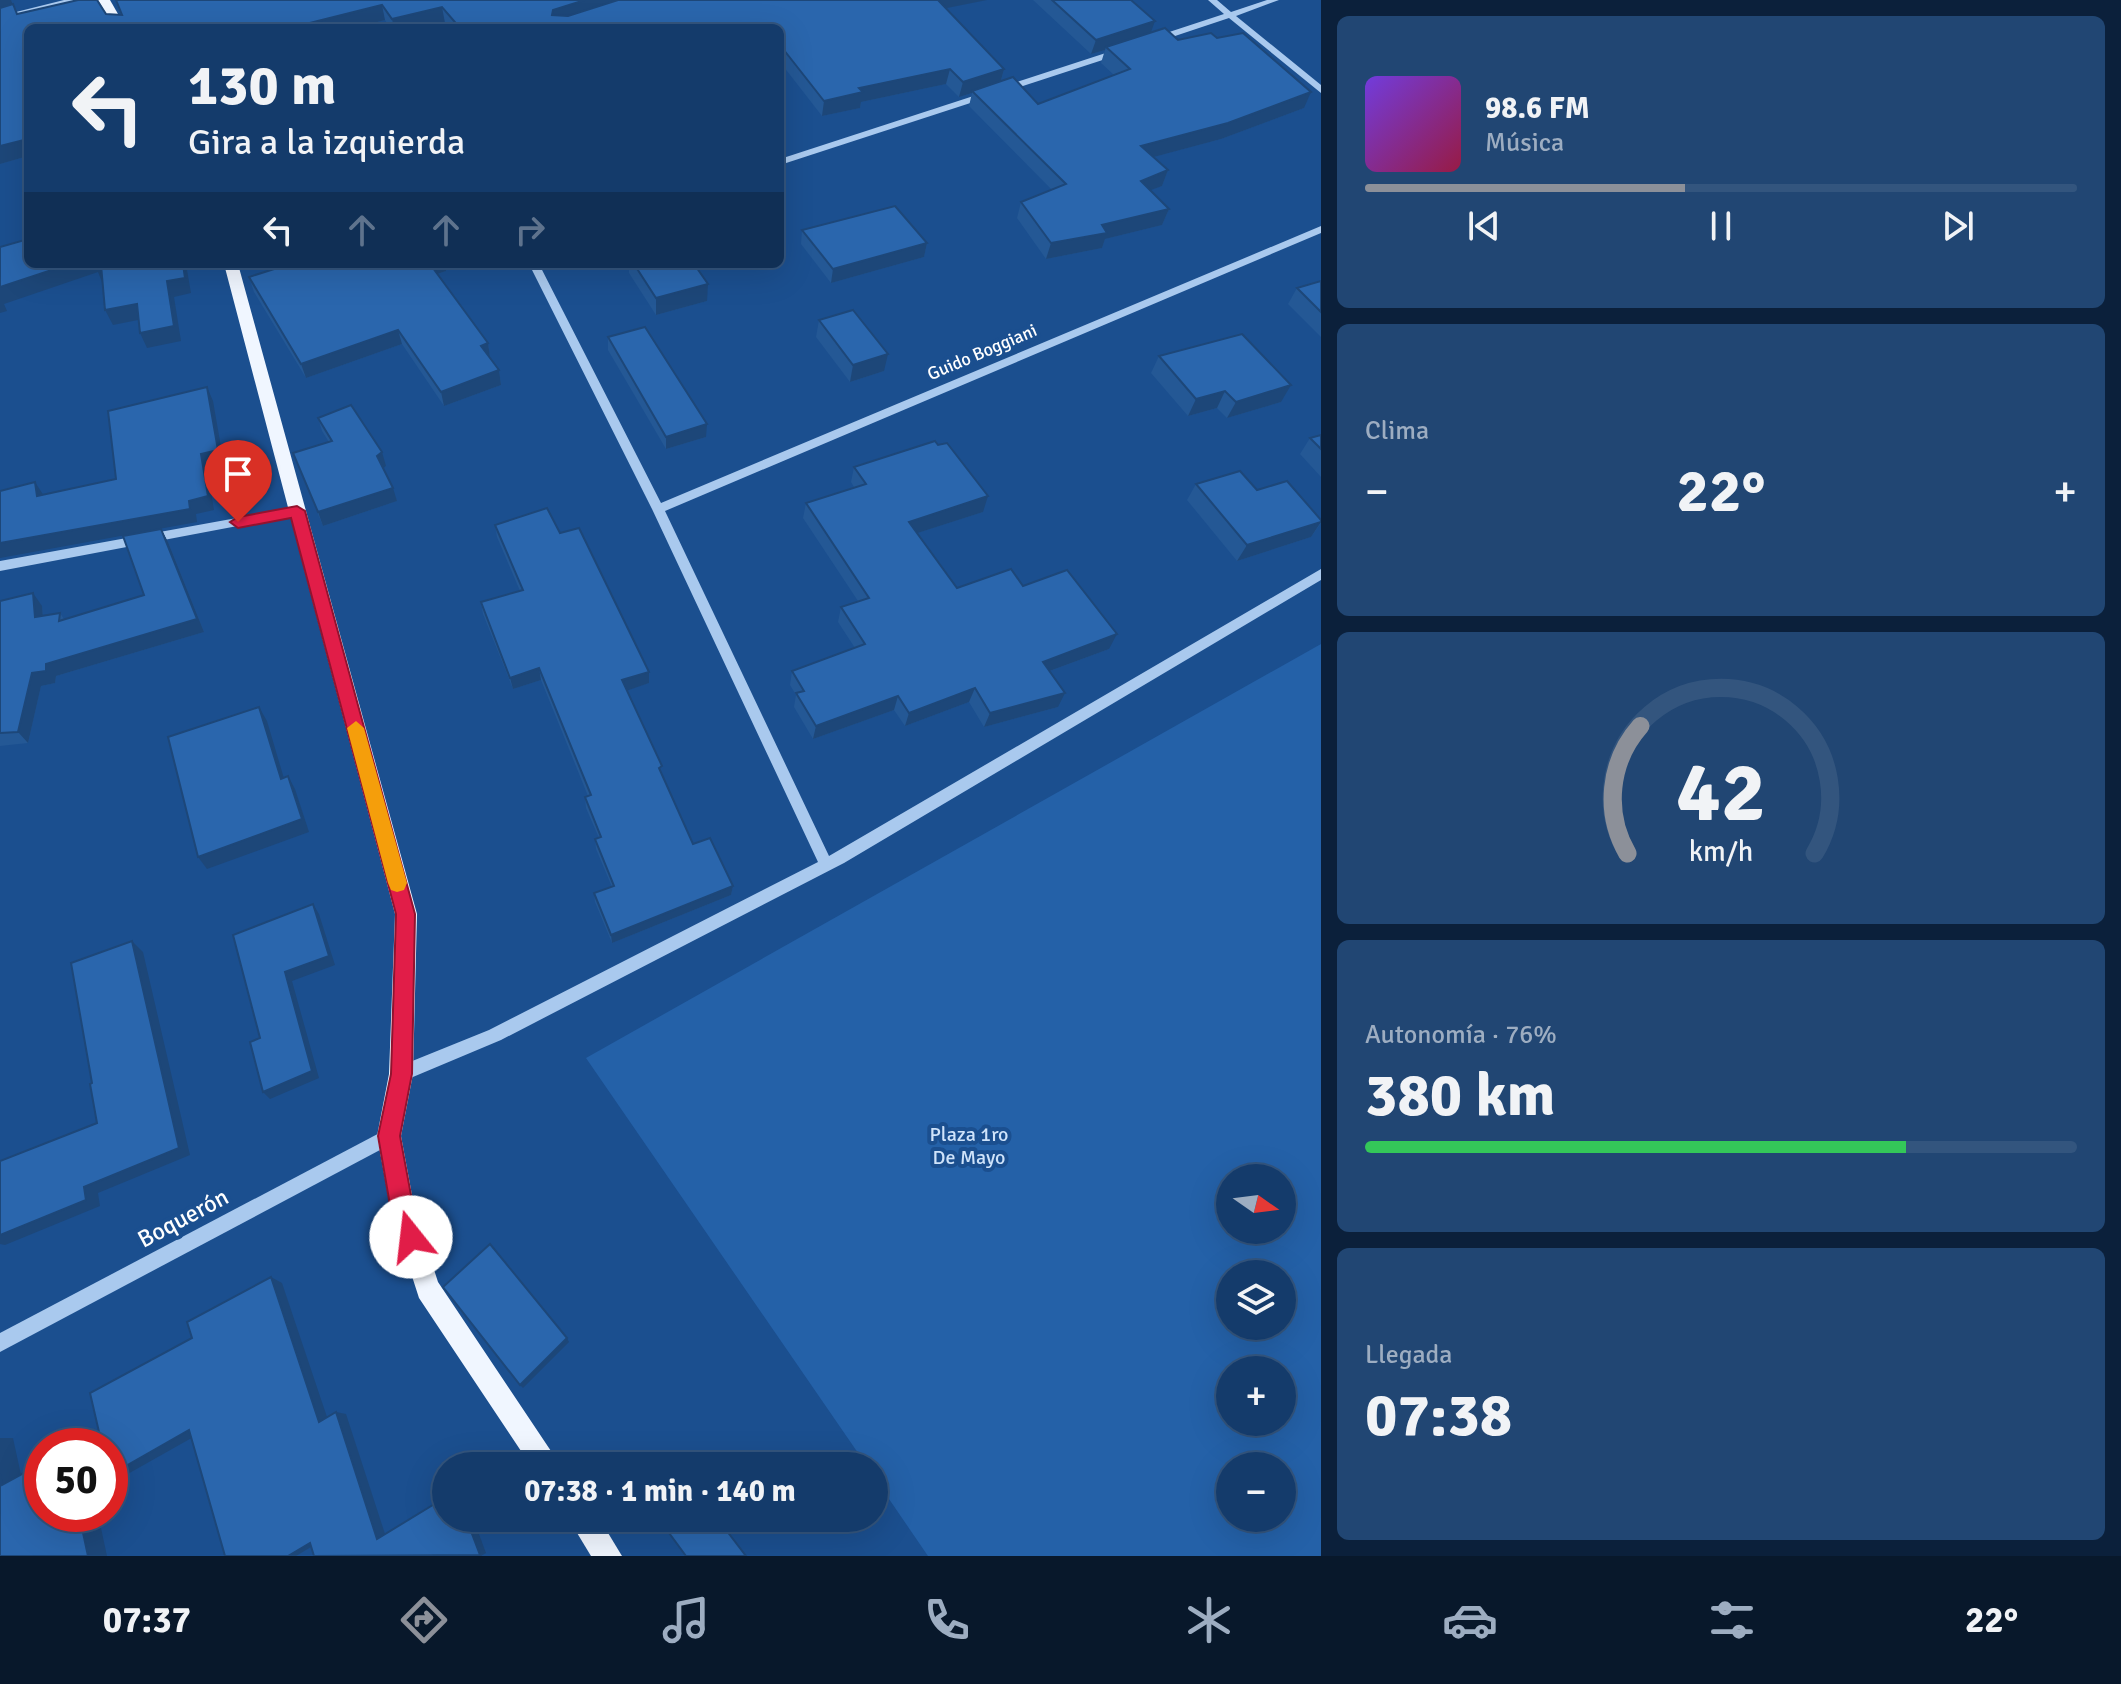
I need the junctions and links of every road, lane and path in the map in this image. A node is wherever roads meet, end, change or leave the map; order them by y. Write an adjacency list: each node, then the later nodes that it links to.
1 (74, 0): 6 (street)
2 (104, 0): 7 (main road)
3 (1212, 0): 5 (street)
4 (1275, 0): 5 (street)
5 (1231, 15): 8 (street); 10 (street)
6 (0, 19)
7 (118, 24)
8 (1141, 44)
9 (1126, 49): 11 (street)
10 (1321, 90)
11 (784, 161)
12 (1321, 229): 15 (street, Guido Boggiani)
13 (232, 268): 16 (main road)
14 (536, 268): 15 (street)
15 (658, 509): 19 (street)
16 (297, 511): 17 (street); 20 (main road)
17 (0, 566)
18 (1321, 574): 19 (street)
19 (826, 864): 20 (street)
20 (401, 1074): 21 (main road)
21 (389, 1136): 22 (street, Boquerón); 23 (main road)
22 (0, 1343)
23 (538, 1452)
24 (592, 1532): 25 (main road)
25 (608, 1556)

